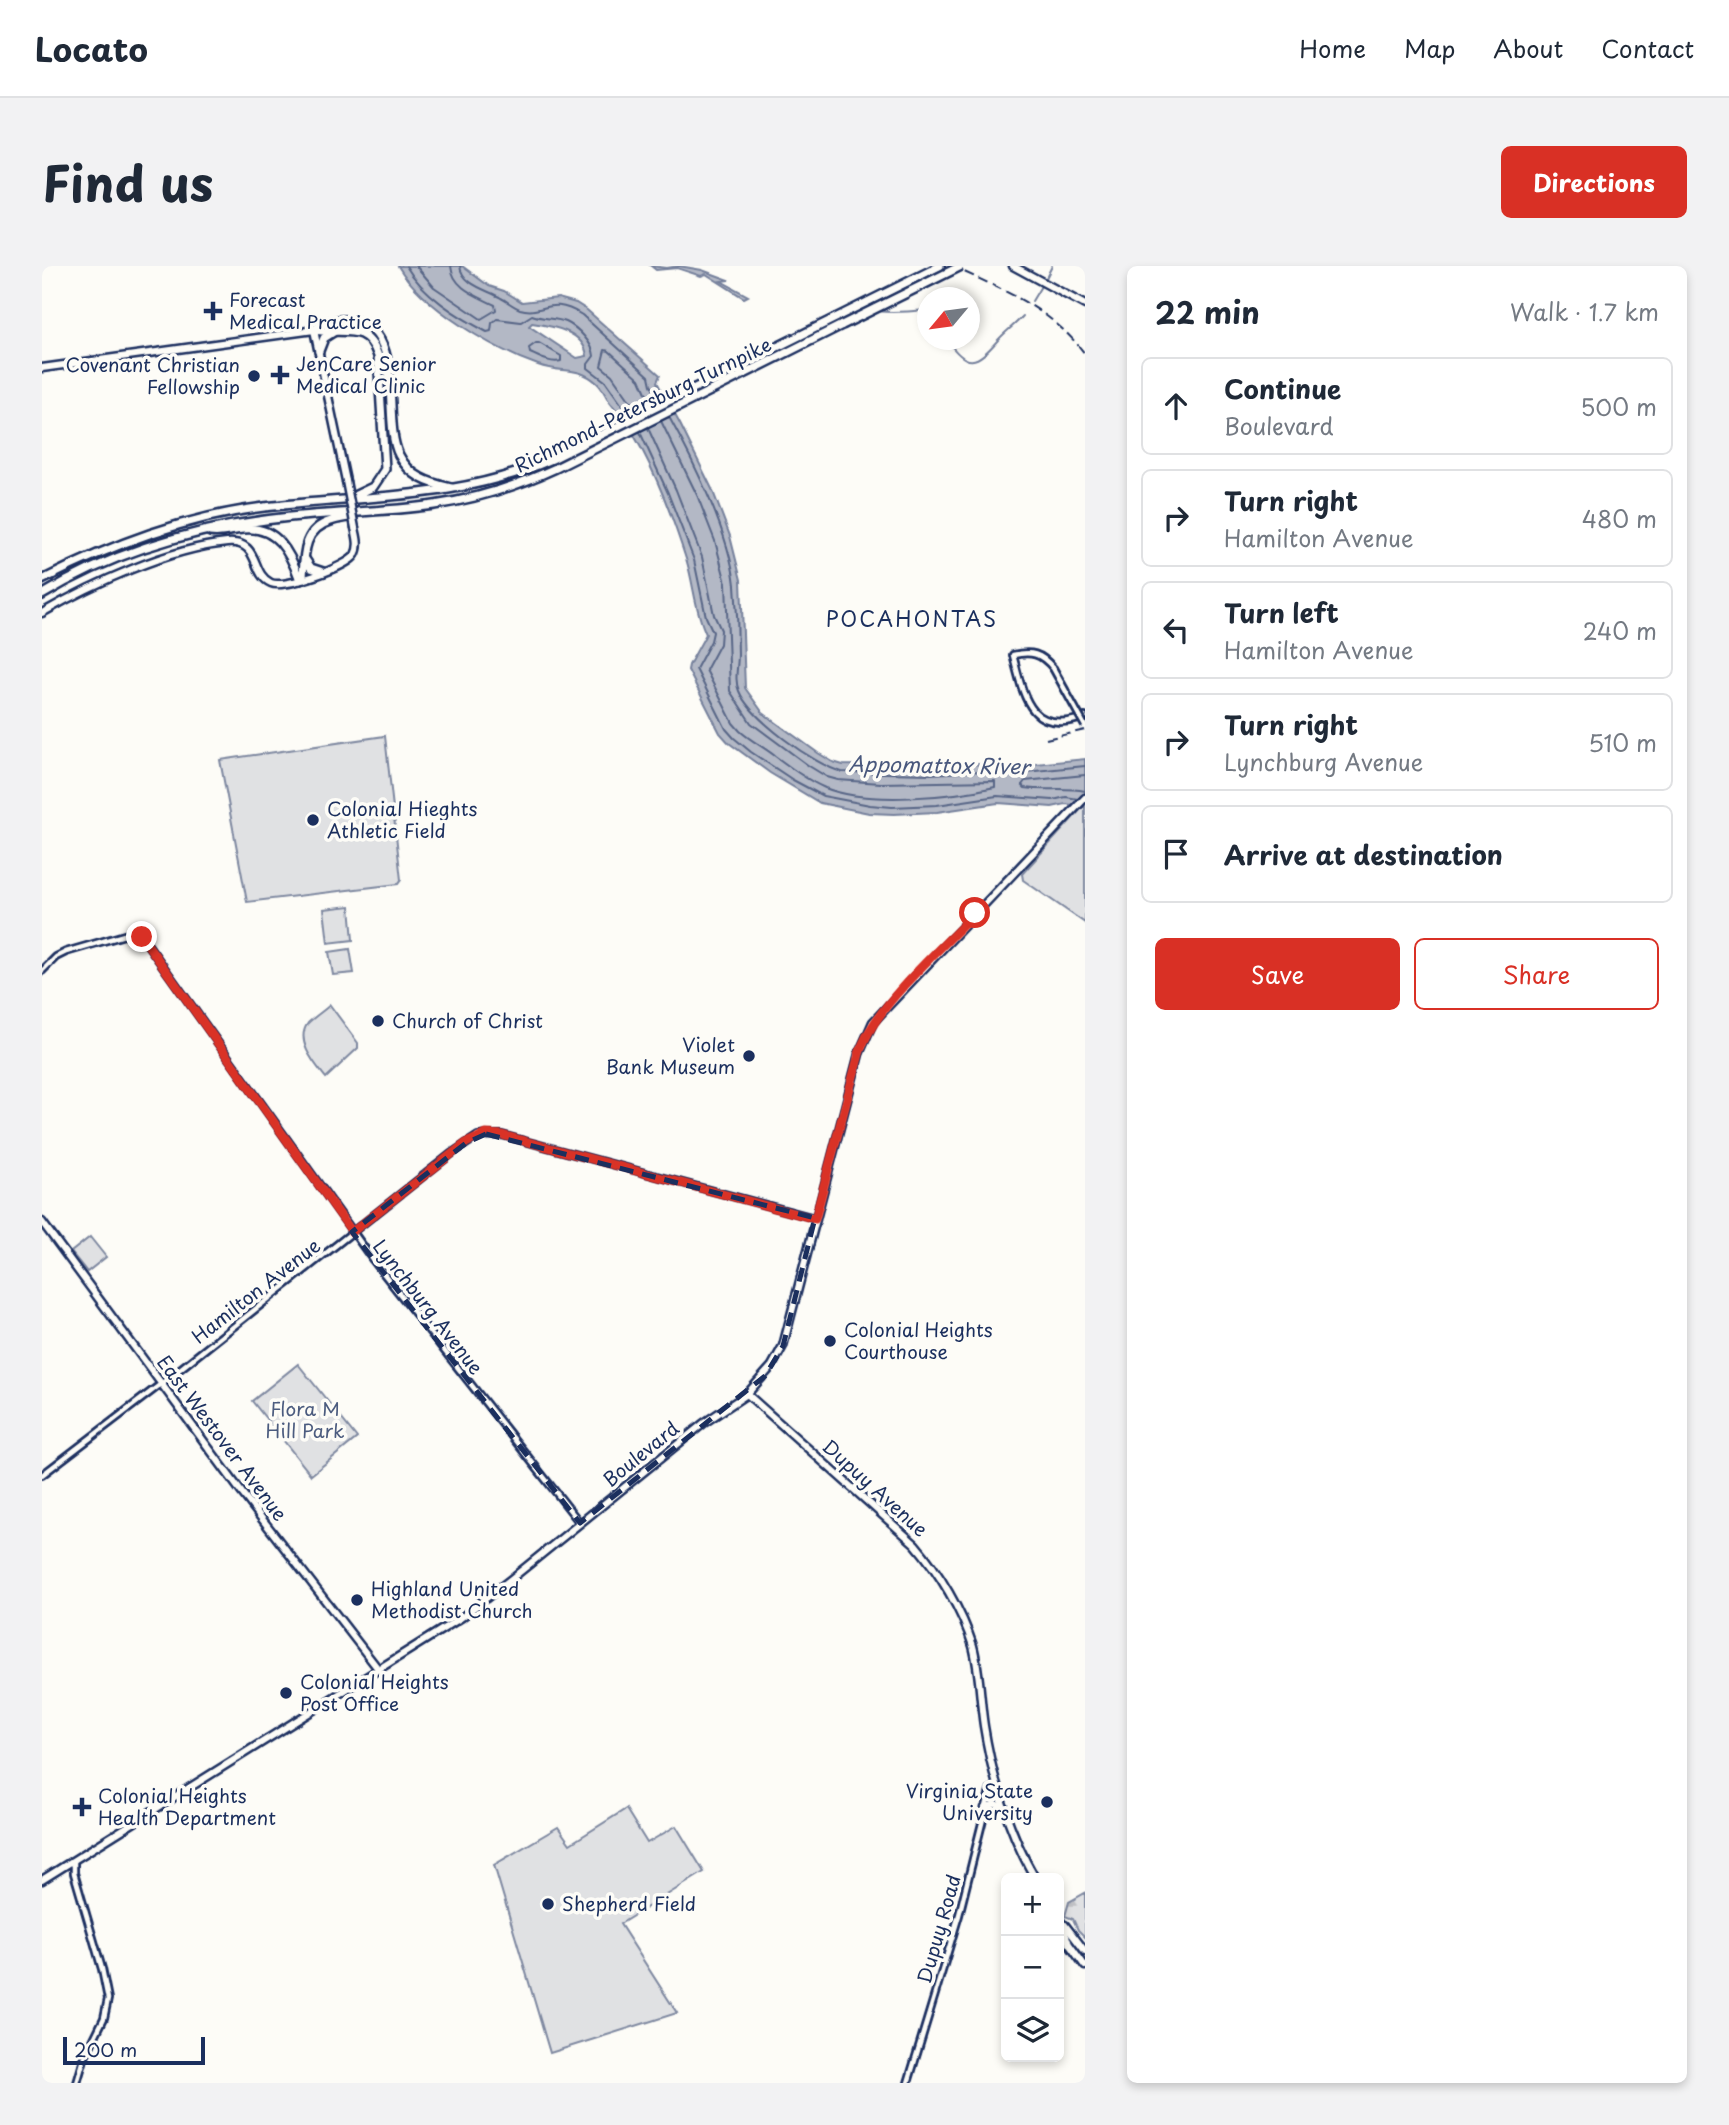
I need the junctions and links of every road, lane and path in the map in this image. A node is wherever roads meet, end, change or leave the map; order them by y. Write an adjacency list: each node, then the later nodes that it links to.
1 (940, 266): 9 (highway, Richmond-Petersburg Turnpike)
2 (961, 266): 11 (highway, Richmond-Petersburg Turnpike, bridge)
3 (1013, 266): 4 (main road)
4 (1085, 305)
5 (314, 330): 6 (highway); 7 (main road); 8 (main road); 9 (highway)
6 (338, 330): 7 (highway); 10 (highway)
7 (319, 351): 14 (main road, bridge)
8 (42, 368)
9 (456, 489): 10 (highway, Richmond-Petersburg Turnpike)
10 (345, 500): 16 (highway, Richmond-Petersburg Turnpike)
11 (368, 512): 12 (highway, Richmond-Petersburg Turnpike); 13 (highway)
12 (206, 531): 15 (highway); 17 (highway, Richmond-Petersburg Turnpike)
13 (304, 558): 14 (highway); 15 (highway)
14 (323, 572): 15 (main road)
15 (302, 579): 18 (main road)
16 (42, 580)
17 (42, 595)
18 (42, 613)
19 (1085, 718): 20 (street, bridge)
20 (1085, 726)
21 (1085, 798): 23 (main road, Boulevard)
22 (42, 971): 25 (street, Lynchburg Avenue)
23 (815, 1219): 25 (street, Hamilton Avenue); 27 (main road, Boulevard)
24 (42, 1222): 26 (main road, East Westover Avenue)
25 (352, 1232): 26 (street, Hamilton Avenue); 29 (street, Lynchburg Avenue)
26 (161, 1384): 28 (street, Hamilton Avenue); 30 (main road, East Westover Avenue)
27 (747, 1394): 29 (main road, Boulevard); 31 (main road, Dupuy Avenue)
28 (42, 1475)
29 (580, 1523): 30 (main road, Boulevard)
30 (379, 1670): 34 (main road, Boulevard)
31 (998, 1786): 32 (street, Dupuy Road); 33 (main road, Dupuy Avenue)
32 (985, 1808): 33 (main road); 42 (street, Dupuy Road)
33 (1005, 1808): 35 (main road, Dupuy Avenue)
34 (74, 1860): 36 (main road, Boulevard); 41 (street)
35 (1033, 1873)
36 (42, 1880)
37 (1064, 1924): 39 (main road)
38 (1064, 1930): 40 (main road)
39 (1085, 1951)
40 (1085, 1966)
41 (77, 2083)
42 (908, 2083)

